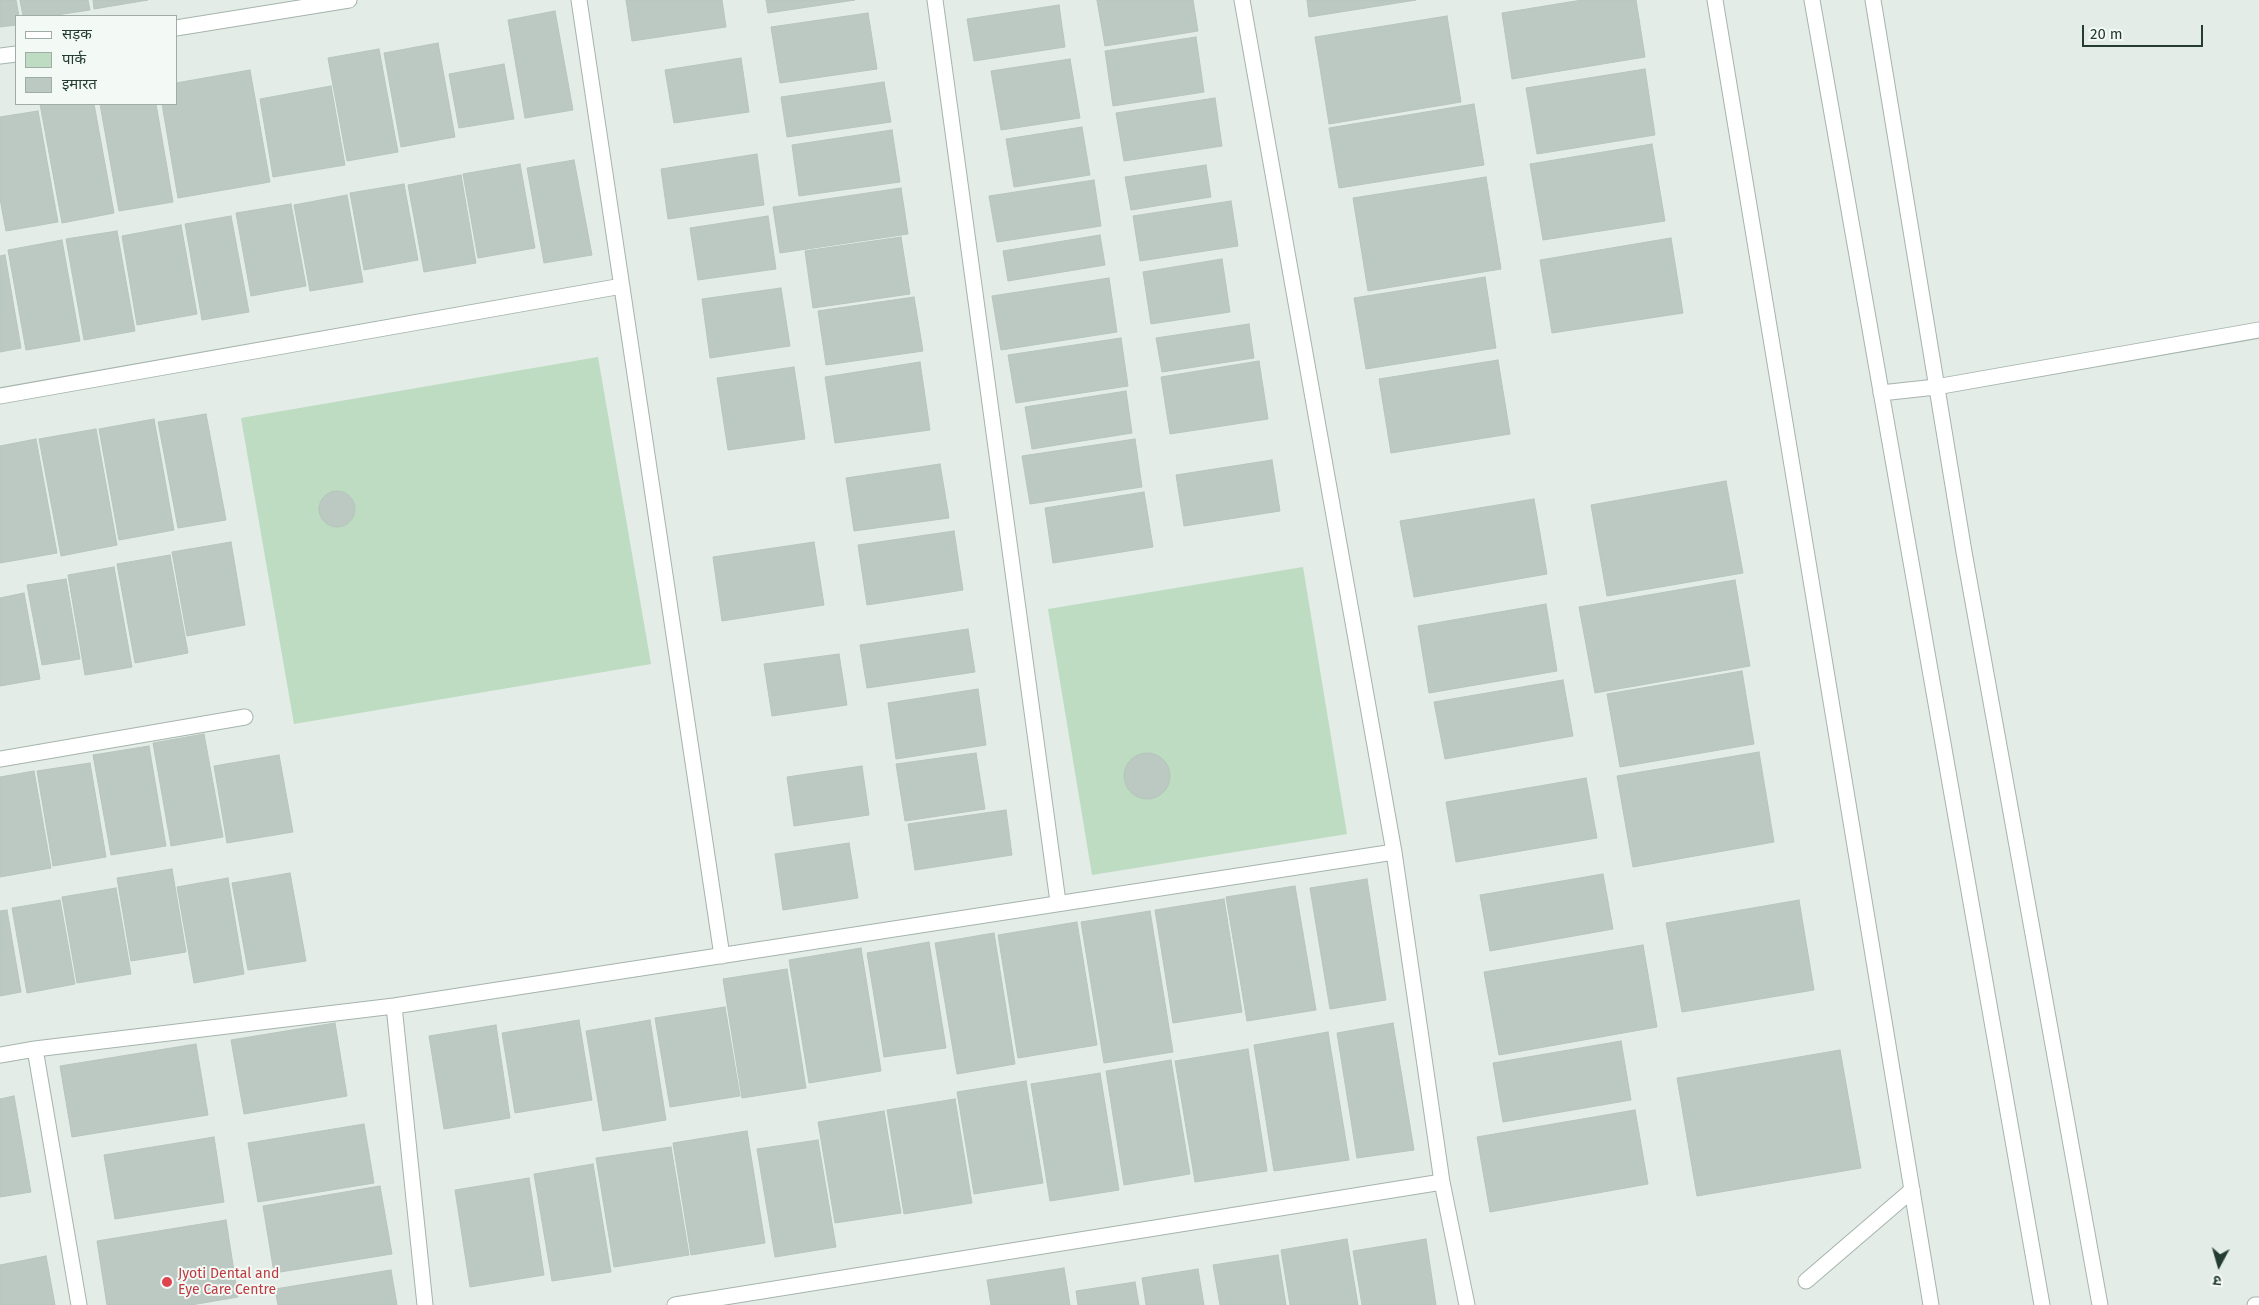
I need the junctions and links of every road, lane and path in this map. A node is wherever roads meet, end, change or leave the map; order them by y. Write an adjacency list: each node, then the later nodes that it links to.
1 (349, 0): 8 (street)
2 (579, 0): 11 (street)
3 (935, 0): 19 (street)
4 (1242, 0): 18 (street)
5 (1716, 0): 25 (street)
6 (1812, 0): 14 (street)
7 (1873, 0): 13 (street)
8 (178, 28)
9 (15, 54): 10 (street)
10 (0, 56)
11 (622, 286): 15 (street); 20 (street)
12 (2259, 330): 13 (street)
13 (1936, 387): 14 (street); 33 (street)
14 (1881, 393): 32 (street)
15 (0, 396)
16 (245, 717): 17 (street)
17 (0, 759)
18 (1394, 852): 19 (street); 24 (street)
19 (1058, 902): 20 (street)
20 (722, 956): 21 (street)
21 (394, 1006): 22 (street); 28 (street)
22 (35, 1049): 23 (street); 27 (street)
23 (0, 1055)
24 (1442, 1182): 29 (street); 30 (street)
25 (1912, 1190): 26 (street); 31 (street)
26 (1806, 1281)
27 (79, 1305)
28 (425, 1305)
29 (675, 1305)
30 (1467, 1305)
31 (1930, 1305)
32 (2042, 1305)
33 (2100, 1305)

